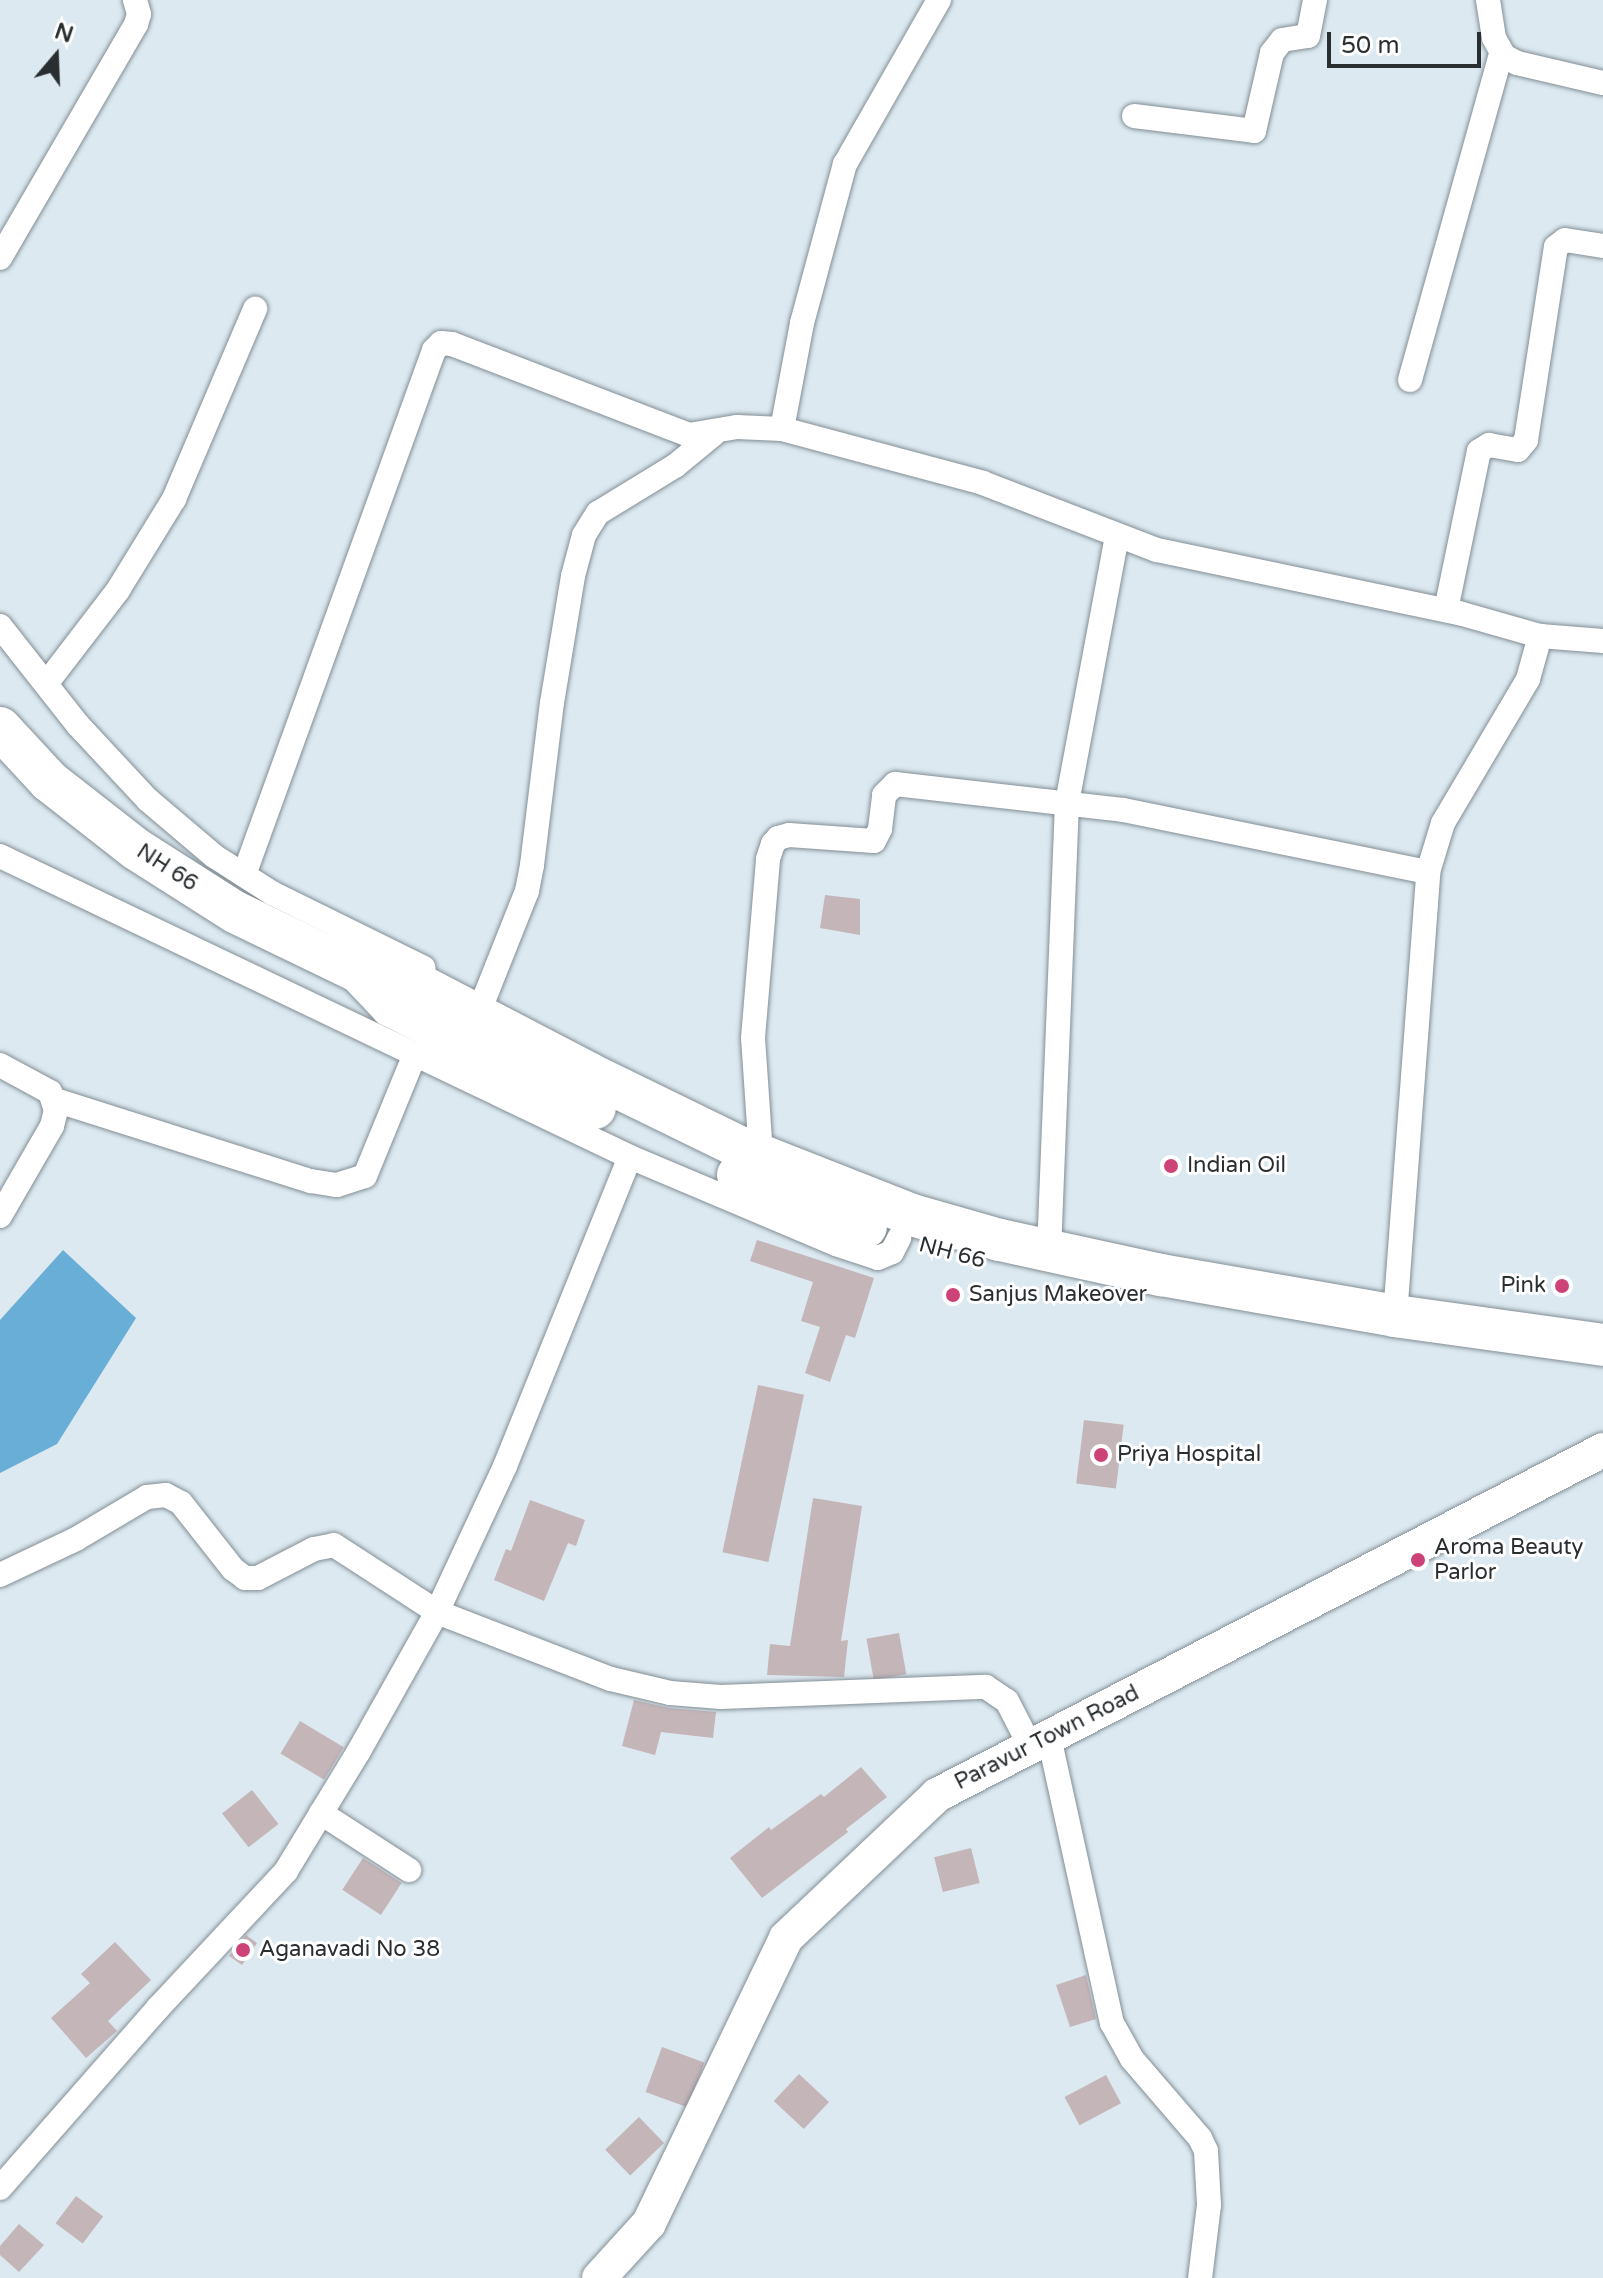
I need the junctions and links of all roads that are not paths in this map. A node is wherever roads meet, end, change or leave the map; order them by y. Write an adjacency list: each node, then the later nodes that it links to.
1 (135, 0): 9 (street)
2 (939, 0): 12 (street)
3 (1315, 0): 7 (street)
4 (1488, 0): 5 (street)
5 (1501, 53): 6 (street); 11 (street)
6 (1603, 83)
7 (1134, 116)
8 (1603, 246): 15 (street)
9 (0, 258)
10 (255, 309): 19 (street)
11 (1410, 380)
12 (782, 429): 13 (street); 14 (street)
13 (719, 430): 24 (street); 26 (street)
14 (1117, 536): 15 (street); 21 (street)
15 (1446, 610): 17 (street)
16 (0, 626): 19 (street)
17 (1540, 636): 18 (street); 23 (street)
18 (1603, 641)
19 (46, 684): 24 (street)
20 (0, 728): 25 (highway, NH 66)
21 (1067, 803): 23 (street); 31 (street); 35 (street)
22 (0, 856): 27 (street)
23 (1428, 872): 36 (street)
24 (244, 875): 26 (street)
25 (359, 972): 28 (highway, NH 66); 34 (highway, NH 66)
26 (484, 999): 28 (street)
27 (415, 1054): 30 (street); 32 (street)
28 (565, 1061): 31 (highway, NH 66)
29 (0, 1065): 30 (street)
30 (55, 1100): 33 (street)
31 (761, 1155): 35 (highway, NH 66)
32 (630, 1157): 34 (street); 41 (street)
33 (0, 1216)
34 (899, 1238): 38 (highway, NH 66)
35 (1049, 1251): 36 (highway, NH 66)
36 (1395, 1316): 37 (highway, NH 66)
37 (1603, 1345)
38 (1603, 1370)
39 (1603, 1450): 42 (main road, Paravur Town Road)
40 (0, 1575): 41 (street)
41 (437, 1612): 42 (street); 43 (street)
42 (1040, 1741): 46 (main road, Paravur Town Road); 47 (street)
43 (321, 1813): 44 (street); 45 (street)
44 (409, 1870)
45 (0, 2188)
46 (599, 2278)
47 (1200, 2278)

